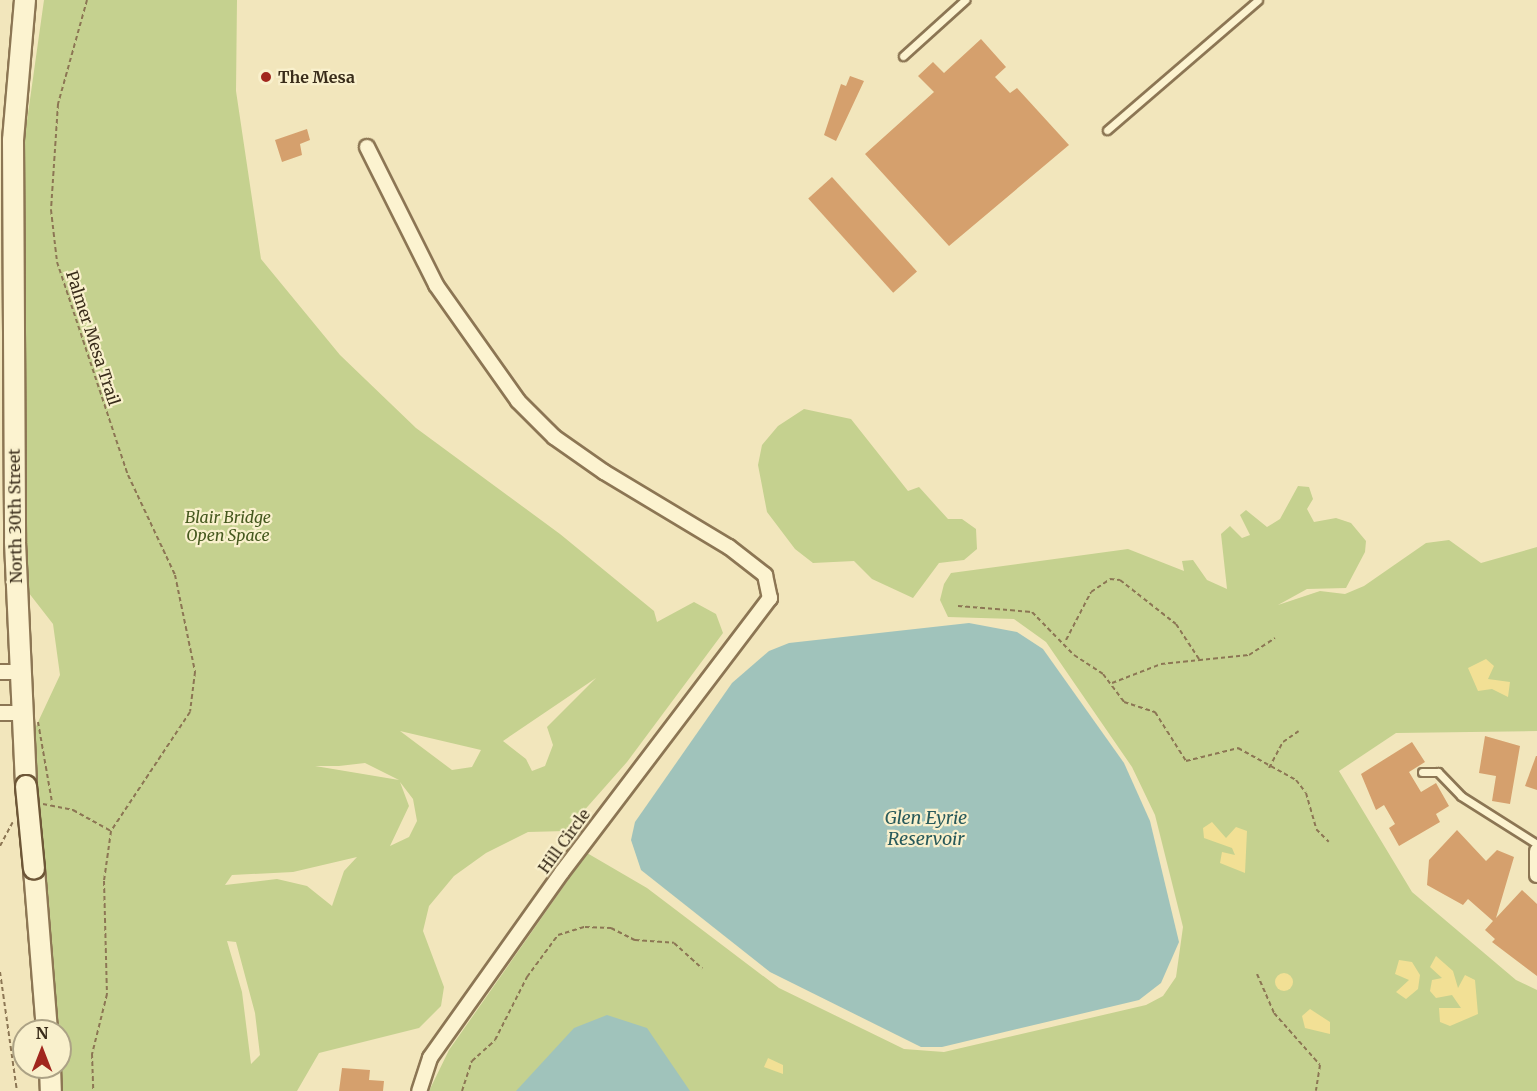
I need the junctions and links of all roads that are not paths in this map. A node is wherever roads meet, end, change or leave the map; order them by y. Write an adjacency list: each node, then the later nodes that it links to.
1 (25, 0): 7 (main road, North 30th Street)
2 (964, 0): 4 (lane)
3 (1258, 0): 5 (lane)
4 (903, 56)
5 (1107, 129)
6 (367, 147): 15 (street, Hill Circle)
7 (9, 672): 9 (main road, North 30th Street)
8 (0, 713): 9 (street)
9 (20, 717): 14 (main road, North 30th Street, bridge)
10 (1422, 772): 11 (lane)
11 (1537, 844)
12 (1537, 851): 13 (street)
13 (1537, 875)
14 (46, 1019)
15 (419, 1091)

